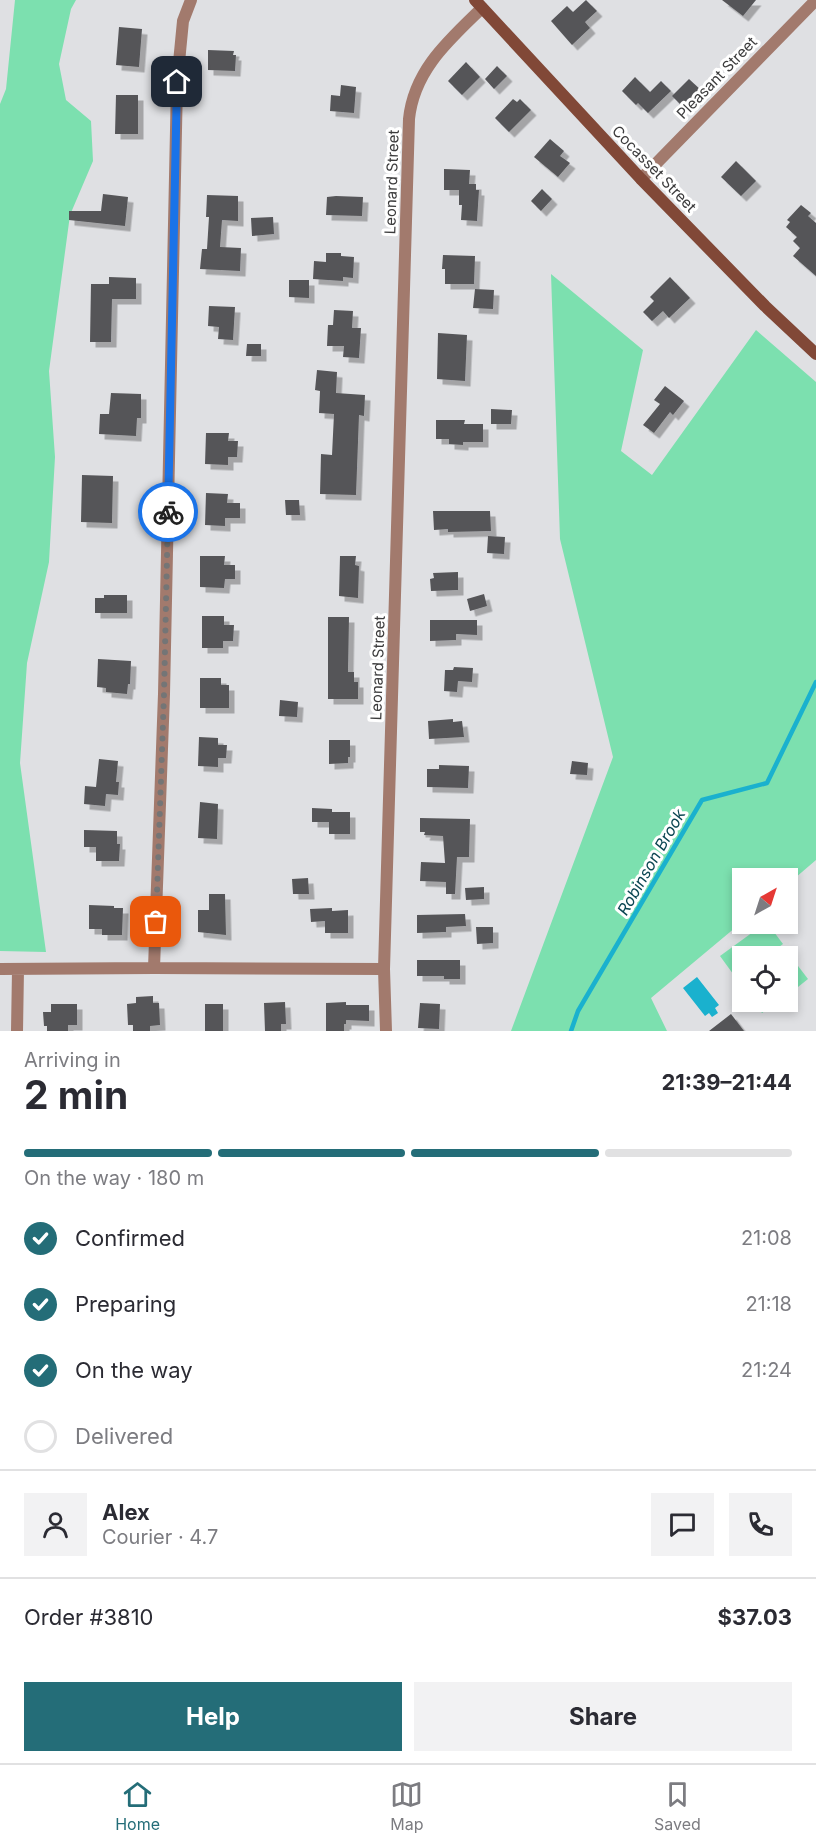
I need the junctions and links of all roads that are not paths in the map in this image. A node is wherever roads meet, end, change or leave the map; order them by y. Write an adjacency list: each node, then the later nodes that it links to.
1 (191, 0): 6 (street)
2 (816, 0): 4 (street, Pleasant Street)
3 (478, 4): 4 (main road, Cocasset Street); 9 (street, Leonard Street)
4 (641, 179): 5 (main road, Cocasset Street)
5 (816, 354)
6 (154, 968): 8 (street); 9 (street)
7 (0, 969): 8 (street)
8 (18, 969): 10 (street)
9 (384, 969): 11 (street, Leonard Street)
10 (17, 1031)
11 (386, 1031)

